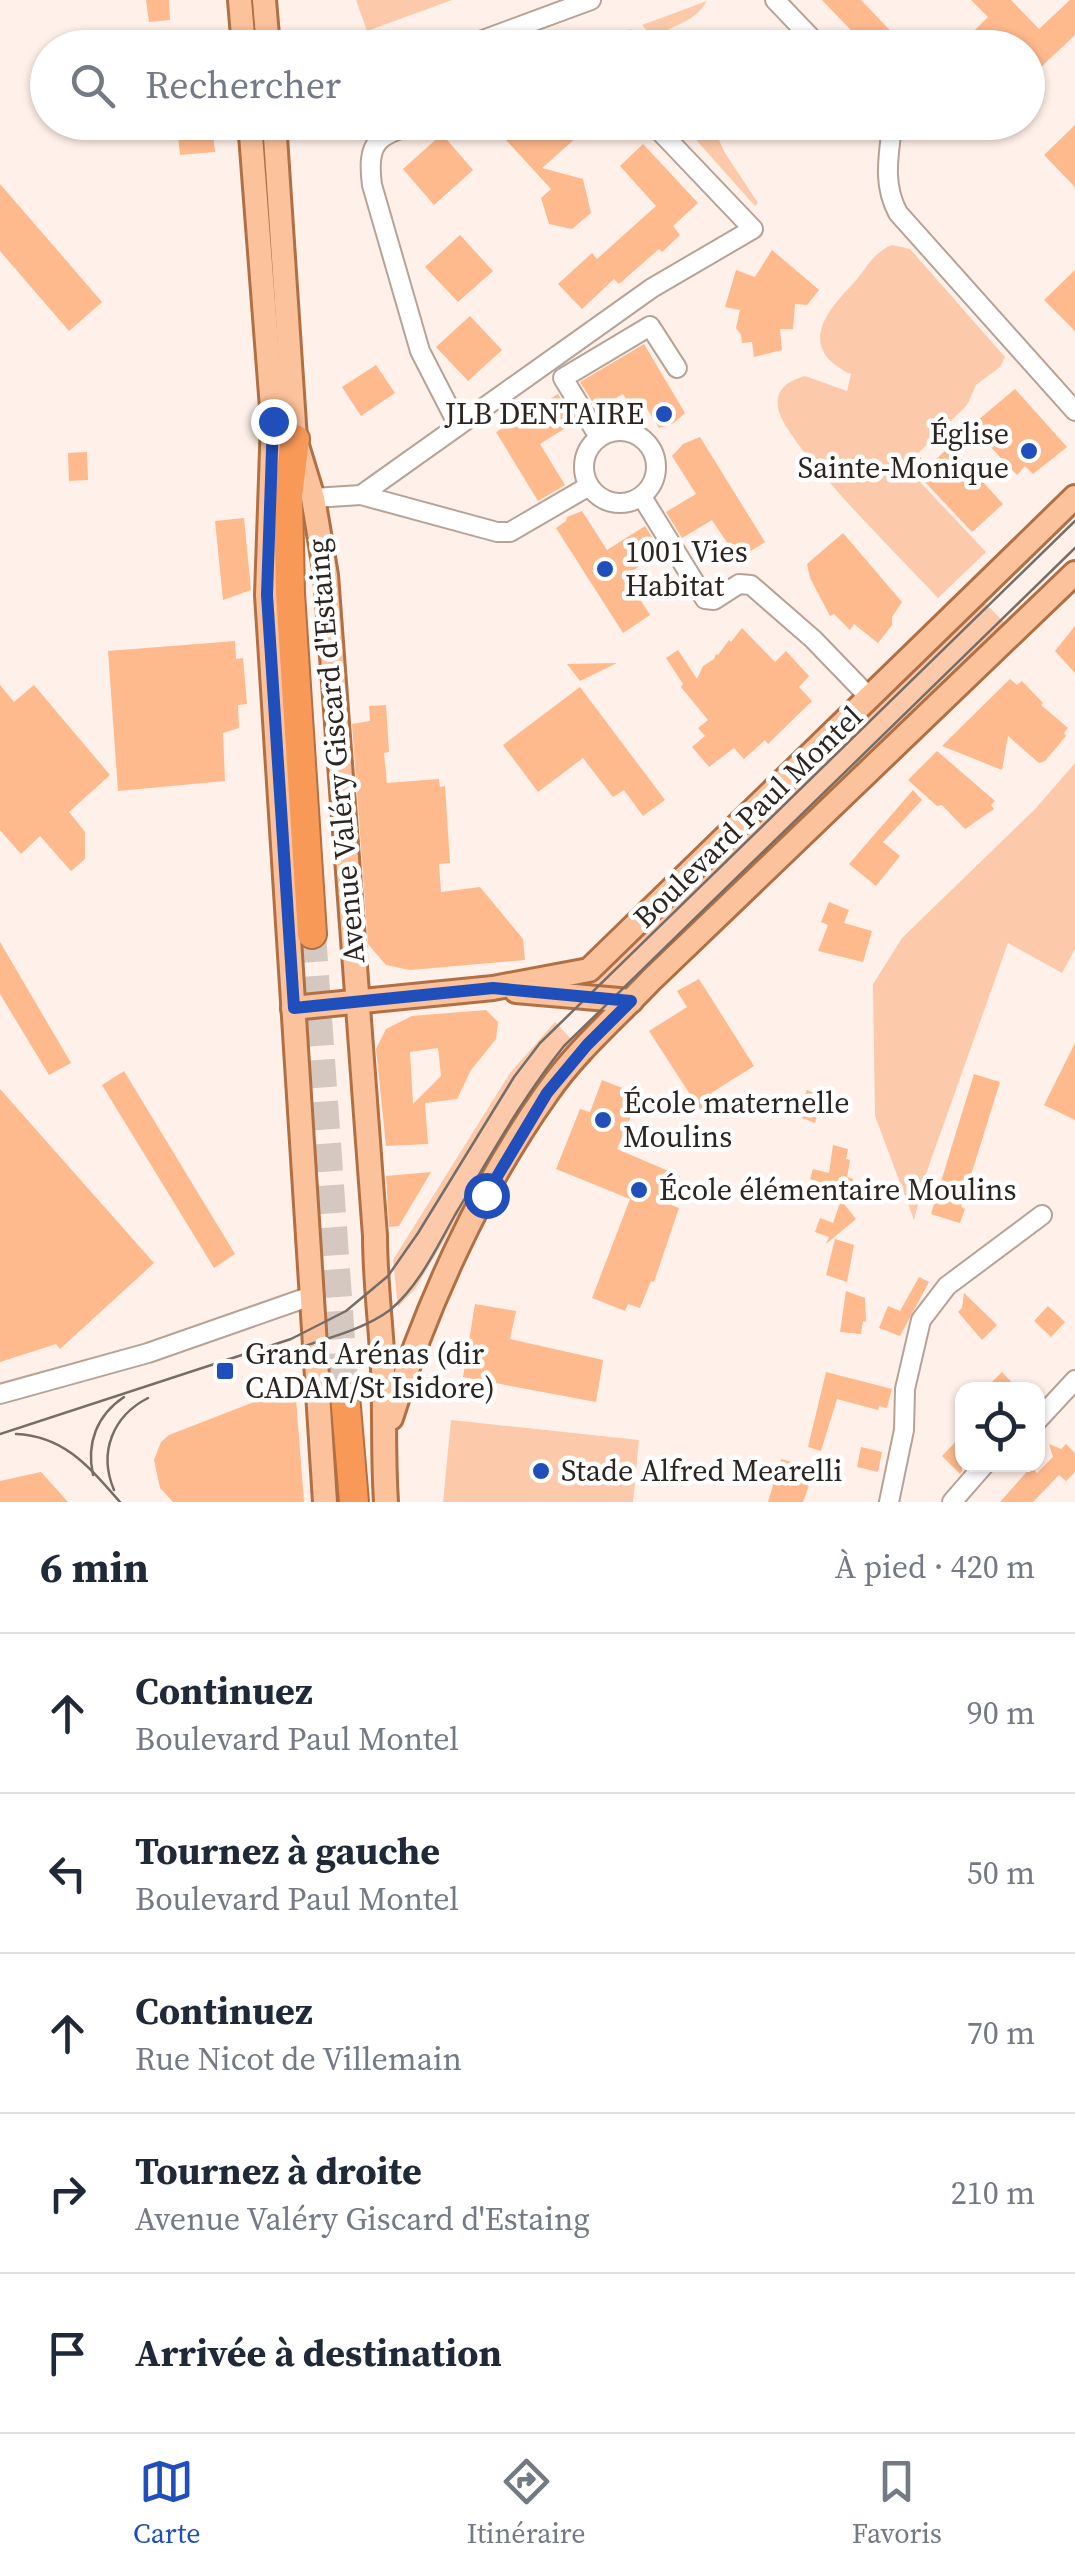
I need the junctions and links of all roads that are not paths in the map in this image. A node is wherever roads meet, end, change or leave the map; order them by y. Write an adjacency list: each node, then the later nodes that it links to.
1 (240, 0): 5 (main road)
2 (264, 0): 6 (main road)
3 (592, 0): 7 (street)
4 (775, 0): 8 (street)
5 (242, 30)
6 (266, 30)
7 (510, 30)
8 (804, 30)
9 (251, 140): 30 (main road, Avenue Valéry Giscard d'Estaing)
10 (275, 140): 18 (main road, Avenue Valéry Giscard d'Estaing)
11 (381, 140): 16 (street)
12 (668, 140): 16 (street)
13 (891, 140): 15 (street)
14 (677, 368): 17 (street)
15 (1075, 411)
16 (458, 425): 20 (street)
17 (599, 437): 19 (street); 21 (street)
18 (296, 439): 23 (main road, Avenue Valéry Giscard d'Estaing); 26 (highway)
19 (589, 486): 20 (street); 21 (street)
20 (362, 495): 23 (street)
21 (642, 497): 25 (street)
22 (1075, 497): 25 (main road, Boulevard Paul Montel)
23 (313, 498): 29 (main road, Avenue Valéry Giscard d'Estaing)
24 (1075, 573): 28 (main road, Boulevard Paul Montel)
25 (870, 698): 27 (main road, Boulevard Paul Montel)
26 (312, 934)
27 (493, 988): 28 (main road); 29 (main road)
28 (631, 1001): 37 (main road, Boulevard Paul Montel)
29 (358, 1002): 30 (main road); 37 (main road, Avenue Valéry Giscard d'Estaing)
30 (294, 1008): 32 (main road, Avenue Valéry Giscard d'Estaing)
31 (1042, 1215): 42 (street)
32 (311, 1296): 34 (street); 39 (main road, Avenue Valéry Giscard d'Estaing)
33 (1075, 1380): 36 (street)
34 (0, 1394)
35 (344, 1395): 40 (highway)
36 (1045, 1412)
37 (382, 1446): 41 (main road, Avenue Valéry Giscard d'Estaing)
38 (978, 1472): 43 (street)
39 (325, 1502)
40 (354, 1502)
41 (386, 1502)
42 (889, 1502)
43 (952, 1502)

